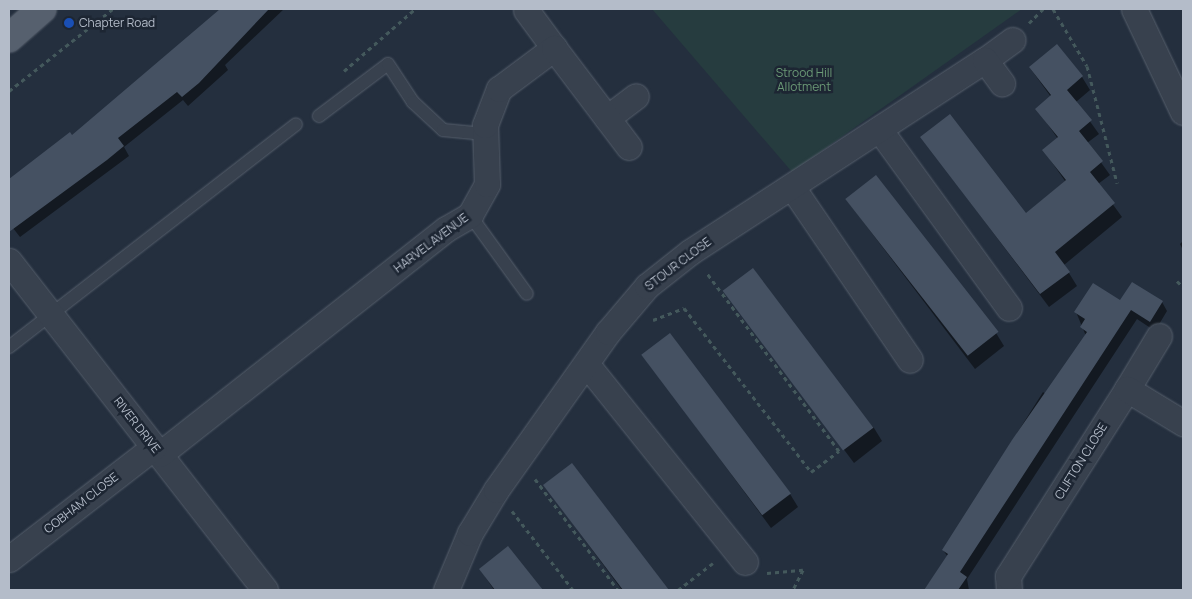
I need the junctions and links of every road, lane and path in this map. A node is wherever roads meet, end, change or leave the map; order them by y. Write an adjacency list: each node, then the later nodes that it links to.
1 (42, 9): 7 (main road)
2 (114, 9): 13 (path)
3 (415, 9): 11 (path)
4 (526, 9): 9 (street)
5 (1053, 9): 22 (path)
6 (1134, 9): 15 (street)
7 (9, 38)
8 (1013, 40): 10 (street, STOUR CLOSE)
9 (554, 48): 17 (street); 20 (street, HARVEL AVENUE)
10 (984, 60): 12 (street); 19 (street, STOUR CLOSE)
11 (338, 76)
12 (1002, 83)
13 (9, 91)
14 (636, 96): 17 (street)
15 (1183, 112)
16 (319, 116): 20 (lane)
17 (607, 118): 21 (street)
18 (296, 124): 31 (lane)
19 (879, 129): 23 (street, STOUR CLOSE); 30 (street)
20 (485, 134): 24 (street, HARVEL AVENUE)
21 (629, 147)
22 (1117, 183)
23 (792, 187): 25 (street, STOUR CLOSE); 35 (street)
24 (470, 215): 29 (lane); 39 (street, HARVEL AVENUE)
25 (690, 252): 32 (path); 36 (street, STOUR CLOSE)
26 (9, 261): 31 (street, RIVER DRIVE)
27 (1177, 280): 28 (path)
28 (1183, 287)
29 (527, 294)
30 (1009, 308)
31 (52, 316): 34 (lane); 39 (street, RIVER DRIVE)
32 (650, 322)
33 (1159, 336): 37 (street, CLIFTON CLOSE)
34 (9, 347)
35 (910, 360)
36 (588, 366): 42 (street); 45 (street, STOUR CLOSE)
37 (1127, 389): 38 (street); 49 (street, CLIFTON CLOSE)
38 (1183, 423)
39 (157, 450): 43 (street, COBHAM CLOSE); 44 (street, RIVER DRIVE)
40 (534, 479): 47 (path)
41 (511, 511): 46 (path)
42 (739, 554): 48 (path)
43 (9, 559)
44 (265, 590)
45 (446, 590)
46 (573, 590)
47 (618, 590)
48 (678, 590)
49 (1009, 590)

